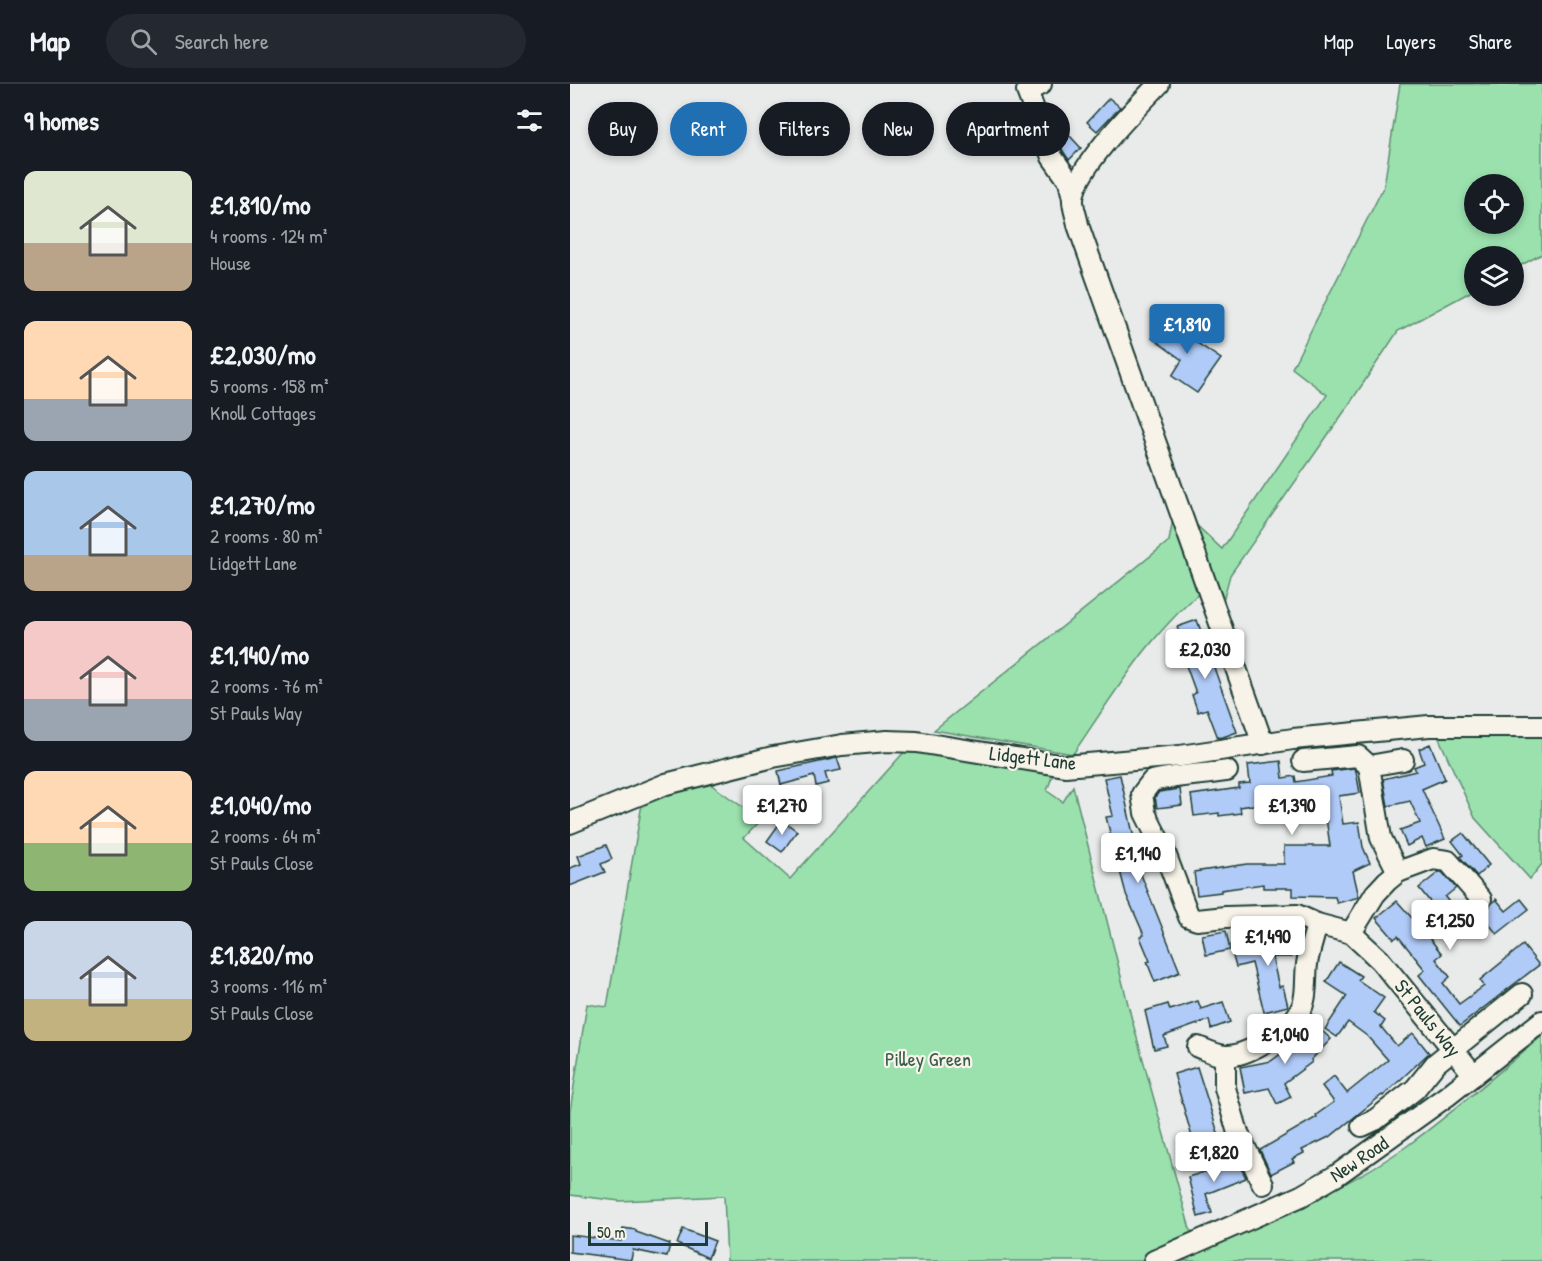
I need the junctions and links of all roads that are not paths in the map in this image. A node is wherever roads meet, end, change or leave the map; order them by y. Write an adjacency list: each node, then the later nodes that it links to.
1 (1041, 84): 3 (street)
2 (1159, 84): 3 (street)
3 (1073, 198): 5 (street)
4 (1542, 726): 5 (street, Lidgett Lane)
5 (1263, 744): 10 (street, Lidgett Lane)
6 (1403, 760): 8 (street)
7 (1303, 762): 8 (street)
8 (1369, 766): 11 (street)
9 (1227, 771): 13 (street, St Pauls Way)
10 (570, 824)
11 (1398, 872): 12 (street); 14 (street)
12 (1482, 899)
13 (1317, 924): 14 (street, St Pauls Way); 19 (street)
14 (1351, 933): 18 (street, St Pauls Way)
15 (1522, 994): 18 (street)
16 (1542, 1021): 20 (street, New Road)
17 (1198, 1047): 19 (street)
18 (1452, 1049): 20 (street, St Pauls Way); 21 (street)
19 (1225, 1056): 22 (street)
20 (1474, 1075): 23 (street, New Road)
21 (1362, 1126)
22 (1263, 1184)
23 (1154, 1261)

